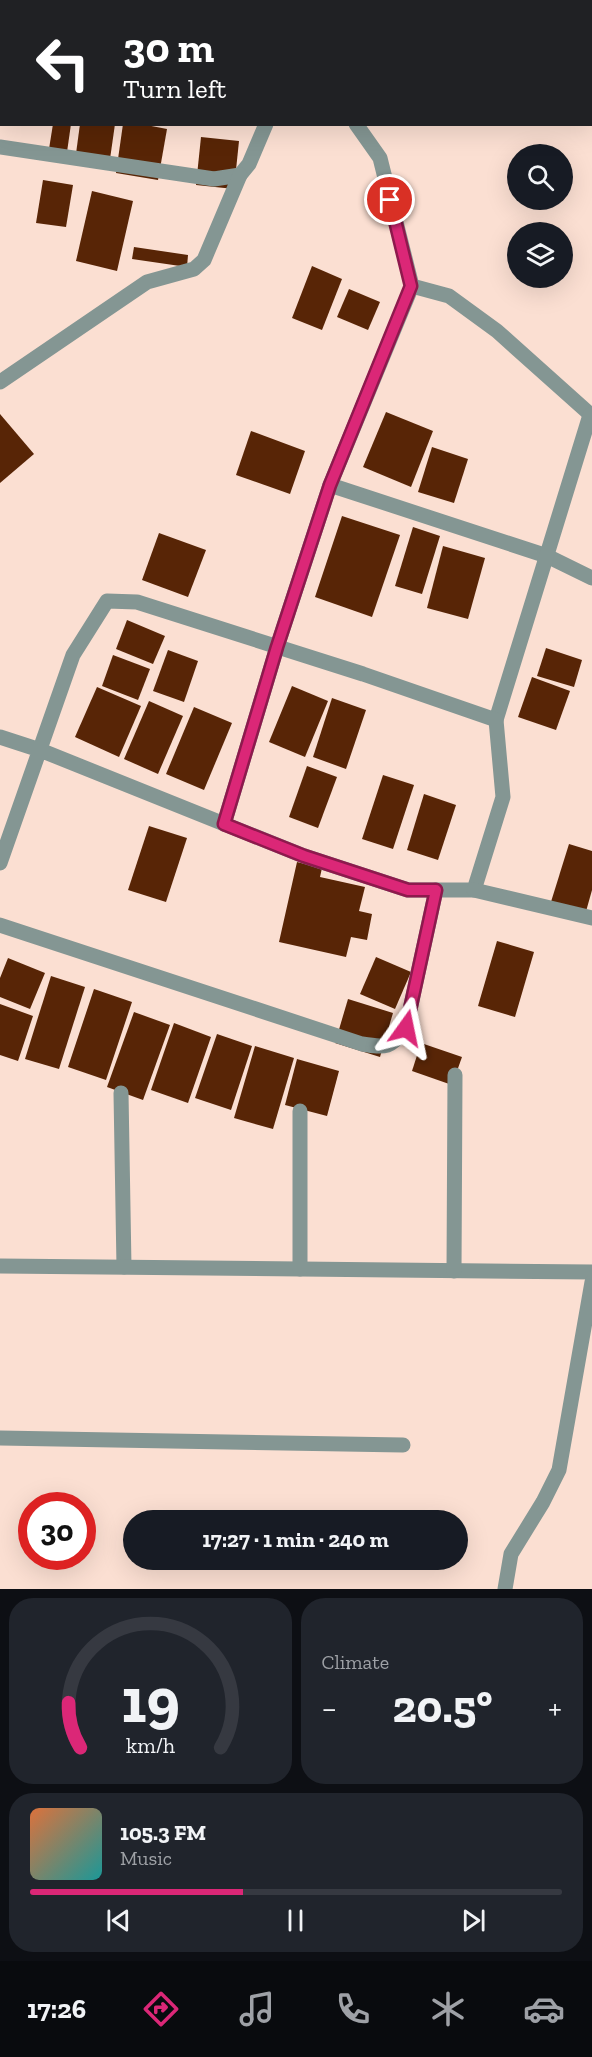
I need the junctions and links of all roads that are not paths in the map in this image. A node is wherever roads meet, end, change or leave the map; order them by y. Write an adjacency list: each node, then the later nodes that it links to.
1 (265, 126): 4 (street)
2 (357, 126): 5 (street)
3 (0, 147): 4 (street)
4 (240, 175): 6 (street)
5 (411, 286): 7 (street); 8 (street)
6 (0, 381)
7 (591, 415): 9 (street)
8 (330, 485): 9 (street); 11 (street)
9 (547, 556): 10 (street); 12 (street)
10 (592, 578)
11 (277, 647): 12 (street); 14 (street); 15 (street)
12 (496, 720): 18 (street)
13 (0, 737): 14 (street)
14 (40, 750): 15 (street); 16 (street)
15 (224, 824): 17 (street)
16 (0, 863)
17 (436, 890): 18 (street); 20 (street)
18 (474, 890): 19 (street)
19 (592, 918)
20 (0, 925)
21 (455, 1075): 27 (street)
22 (121, 1093): 25 (street)
23 (300, 1111): 26 (street)
24 (0, 1266): 25 (street)
25 (124, 1267): 26 (street)
26 (300, 1269): 27 (street)
27 (454, 1271): 28 (street)
28 (592, 1272)
29 (592, 1282): 32 (street)
30 (0, 1438): 31 (street)
31 (403, 1445)
32 (505, 1589)

